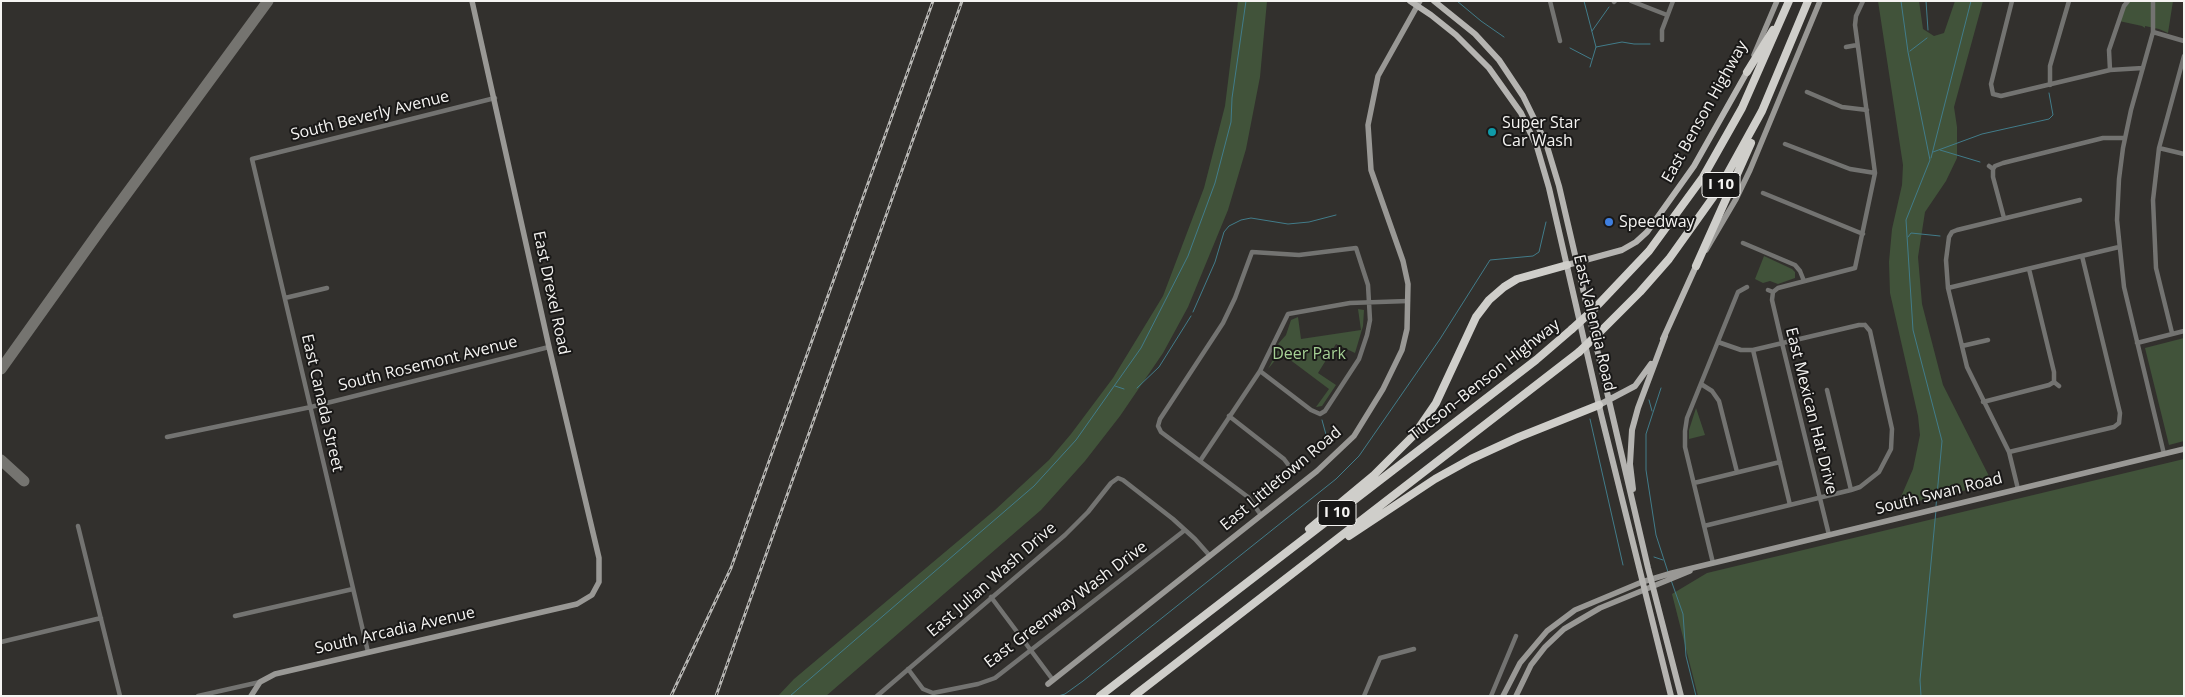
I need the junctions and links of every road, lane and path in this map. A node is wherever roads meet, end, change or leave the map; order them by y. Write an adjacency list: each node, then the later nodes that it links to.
1 (472, 1): 33 (street, East Drexel Road)
2 (1410, 1): 15 (main road, East Valencia Road)
3 (1434, 1): 50 (main road, East Valencia Road)
4 (1550, 1): 21 (street)
5 (1631, 1): 18 (street)
6 (1673, 1): 18 (street)
7 (1777, 1): 28 (street, East Benson Highway)
8 (1808, 1): 17 (highway, I 10)
9 (1820, 1): 52 (street)
10 (1863, 1): 23 (street)
11 (2012, 1): 31 (street)
12 (2069, 1): 29 (street)
13 (2128, 1): 27 (street)
14 (2153, 1): 19 (street)
15 (1419, 3): 51 (main road, East Valencia Road); 59 (street, East Littletown Road)
16 (1788, 4): 28 (highway); 115 (highway, Tucson–Benson Highway / I 10, bridge)
17 (1804, 11): 52 (highway); 104 (highway, I 10, bridge)
18 (1667, 15): 20 (street)
19 (2153, 32): 22 (street); 26 (street)
20 (1662, 40)
21 (1560, 41)
22 (2184, 41)
23 (1858, 45): 24 (street); 34 (street)
24 (1846, 47)
25 (2184, 56): 37 (street)
26 (2143, 68): 27 (street); 35 (street)
27 (2110, 70): 29 (street)
28 (1747, 72): 50 (main road, East Benson Highway)
29 (2050, 85): 31 (street)
30 (1807, 92): 34 (street)
31 (1993, 94): 32 (street)
32 (1987, 97)
33 (495, 98): 39 (street, South Beverly Avenue); 69 (street, East Drexel Road)
34 (1866, 110): 40 (street)
35 (2124, 138): 43 (street); 48 (street)
36 (1786, 144): 40 (street)
37 (2159, 148): 38 (street); 62 (street)
38 (2184, 154)
39 (252, 159): 58 (street, East Canada Street)
40 (1875, 173): 46 (street)
41 (1763, 193): 46 (street)
42 (2080, 200): 43 (street)
43 (2004, 218): 45 (street)
44 (1947, 229): 45 (street)
45 (1952, 232): 57 (street)
46 (1863, 234): 54 (street)
47 (1742, 244): 54 (street)
48 (2119, 247): 49 (street); 67 (street)
49 (2082, 256): 53 (street); 81 (street)
50 (1576, 263): 51 (main road, East Benson Highway); 76 (main road, East Valencia Road)
51 (1567, 265): 78 (main road, East Valencia Road); 115 (highway)
52 (1696, 266): 63 (main road)
53 (2029, 269): 57 (street); 72 (street)
54 (1804, 281): 66 (street, East Mexican Hat Drive)
55 (1747, 287): 65 (street)
56 (327, 288): 58 (street)
57 (1948, 288): 68 (street)
58 (285, 298): 79 (street, East Canada Street)
59 (1408, 301): 60 (street); 96 (street, East Littletown Road)
60 (1369, 303): 71 (street); 71 (street); 87 (street)
61 (2184, 331): 62 (street)
62 (2172, 333): 67 (street)
63 (1665, 336): 76 (main road); 97 (main road)
64 (1988, 340): 68 (street)
65 (1718, 342): 70 (street); 73 (street)
66 (1782, 343): 70 (street); 93 (street); 94 (street, East Mexican Hat Drive)
67 (2137, 343): 86 (street)
68 (1962, 346): 77 (street)
69 (549, 348): 79 (street, South Rosemont Avenue); 110 (street, East Drexel Road)
70 (1753, 350): 88 (street)
71 (1260, 370): 80 (street)
72 (2054, 382): 74 (street); 77 (street)
73 (1701, 384): 90 (street); 91 (street)
74 (2059, 386)
75 (1828, 390): 93 (street)
76 (1608, 402): 78 (main road); 97 (main road, East Valencia Road)
77 (1983, 402): 85 (street)
78 (1599, 405): 104 (highway); 107 (main road, East Valencia Road)
79 (311, 406): 83 (street, South Rosemont Avenue); 109 (street, East Canada Street)
80 (1229, 416): 87 (street); 89 (street)
81 (2119, 423): 82 (street); 85 (street)
82 (2125, 426)
83 (167, 437)
84 (2184, 449): 86 (street, South Swan Road)
85 (2009, 452): 92 (street)
86 (2164, 454): 92 (street, South Swan Road)
87 (1200, 461): 96 (street)
88 (1780, 462): 90 (street); 95 (street)
89 (1290, 467)
90 (1737, 472): 91 (street)
91 (1694, 483): 99 (street)
92 (2018, 489): 101 (street, South Swan Road)
93 (1851, 490): 94 (street)
94 (1820, 498): 95 (street); 101 (street, East Mexican Hat Drive)
95 (1790, 505): 99 (street)
96 (1261, 515): 102 (street, East Littletown Road)
97 (1636, 517): 106 (main road, East Valencia Road)
98 (78, 526): 114 (street)
99 (1704, 526): 103 (street)
100 (1185, 530): 102 (street); 112 (street, East Julian Wash Drive); 119 (street, East Greenway Wash Drive)
101 (1829, 535): 103 (street, South Swan Road)
102 (1210, 556): 123 (street, East Littletown Road)
103 (1713, 563): 105 (street, South Swan Road)
104 (1297, 570): 129 (highway, I 10)
105 (1673, 576): 106 (street, South Swan Road); 108 (street, South Swan Road)
106 (1650, 579): 107 (street); 108 (main road, East Valencia Road)
107 (1642, 582): 111 (main road, East Valencia Road); 132 (street)
108 (1652, 588): 111 (street); 135 (main road, East Valencia Road)
109 (353, 589): 113 (street); 120 (street, East Canada Street)
110 (596, 591): 120 (street, South Arcadia Avenue)
111 (1644, 591): 133 (street); 134 (main road, East Valencia Road)
112 (991, 597): 119 (street); 121 (street, East Julian Wash Drive)
113 (235, 616)
114 (101, 618): 117 (street); 124 (street)
115 (1185, 630): 128 (highway, Tucson–Benson Highway / I 10)
116 (1516, 636): 131 (street)
117 (1, 642)
118 (1414, 649): 130 (street)
119 (1031, 651): 121 (street, East Greenway Wash Drive); 123 (street)
120 (368, 652): 122 (street, South Arcadia Avenue)
121 (908, 669): 127 (street, East Julian Wash Drive)
122 (260, 682): 125 (street, South Arcadia Avenue); 126 (street)
123 (1051, 682)
124 (120, 696)
125 (198, 696)
126 (251, 696)
127 (877, 696)
128 (1100, 696)
129 (1134, 696)
130 (1364, 696)
131 (1491, 696)
132 (1503, 696)
133 (1516, 696)
134 (1671, 696)
135 (1681, 696)

